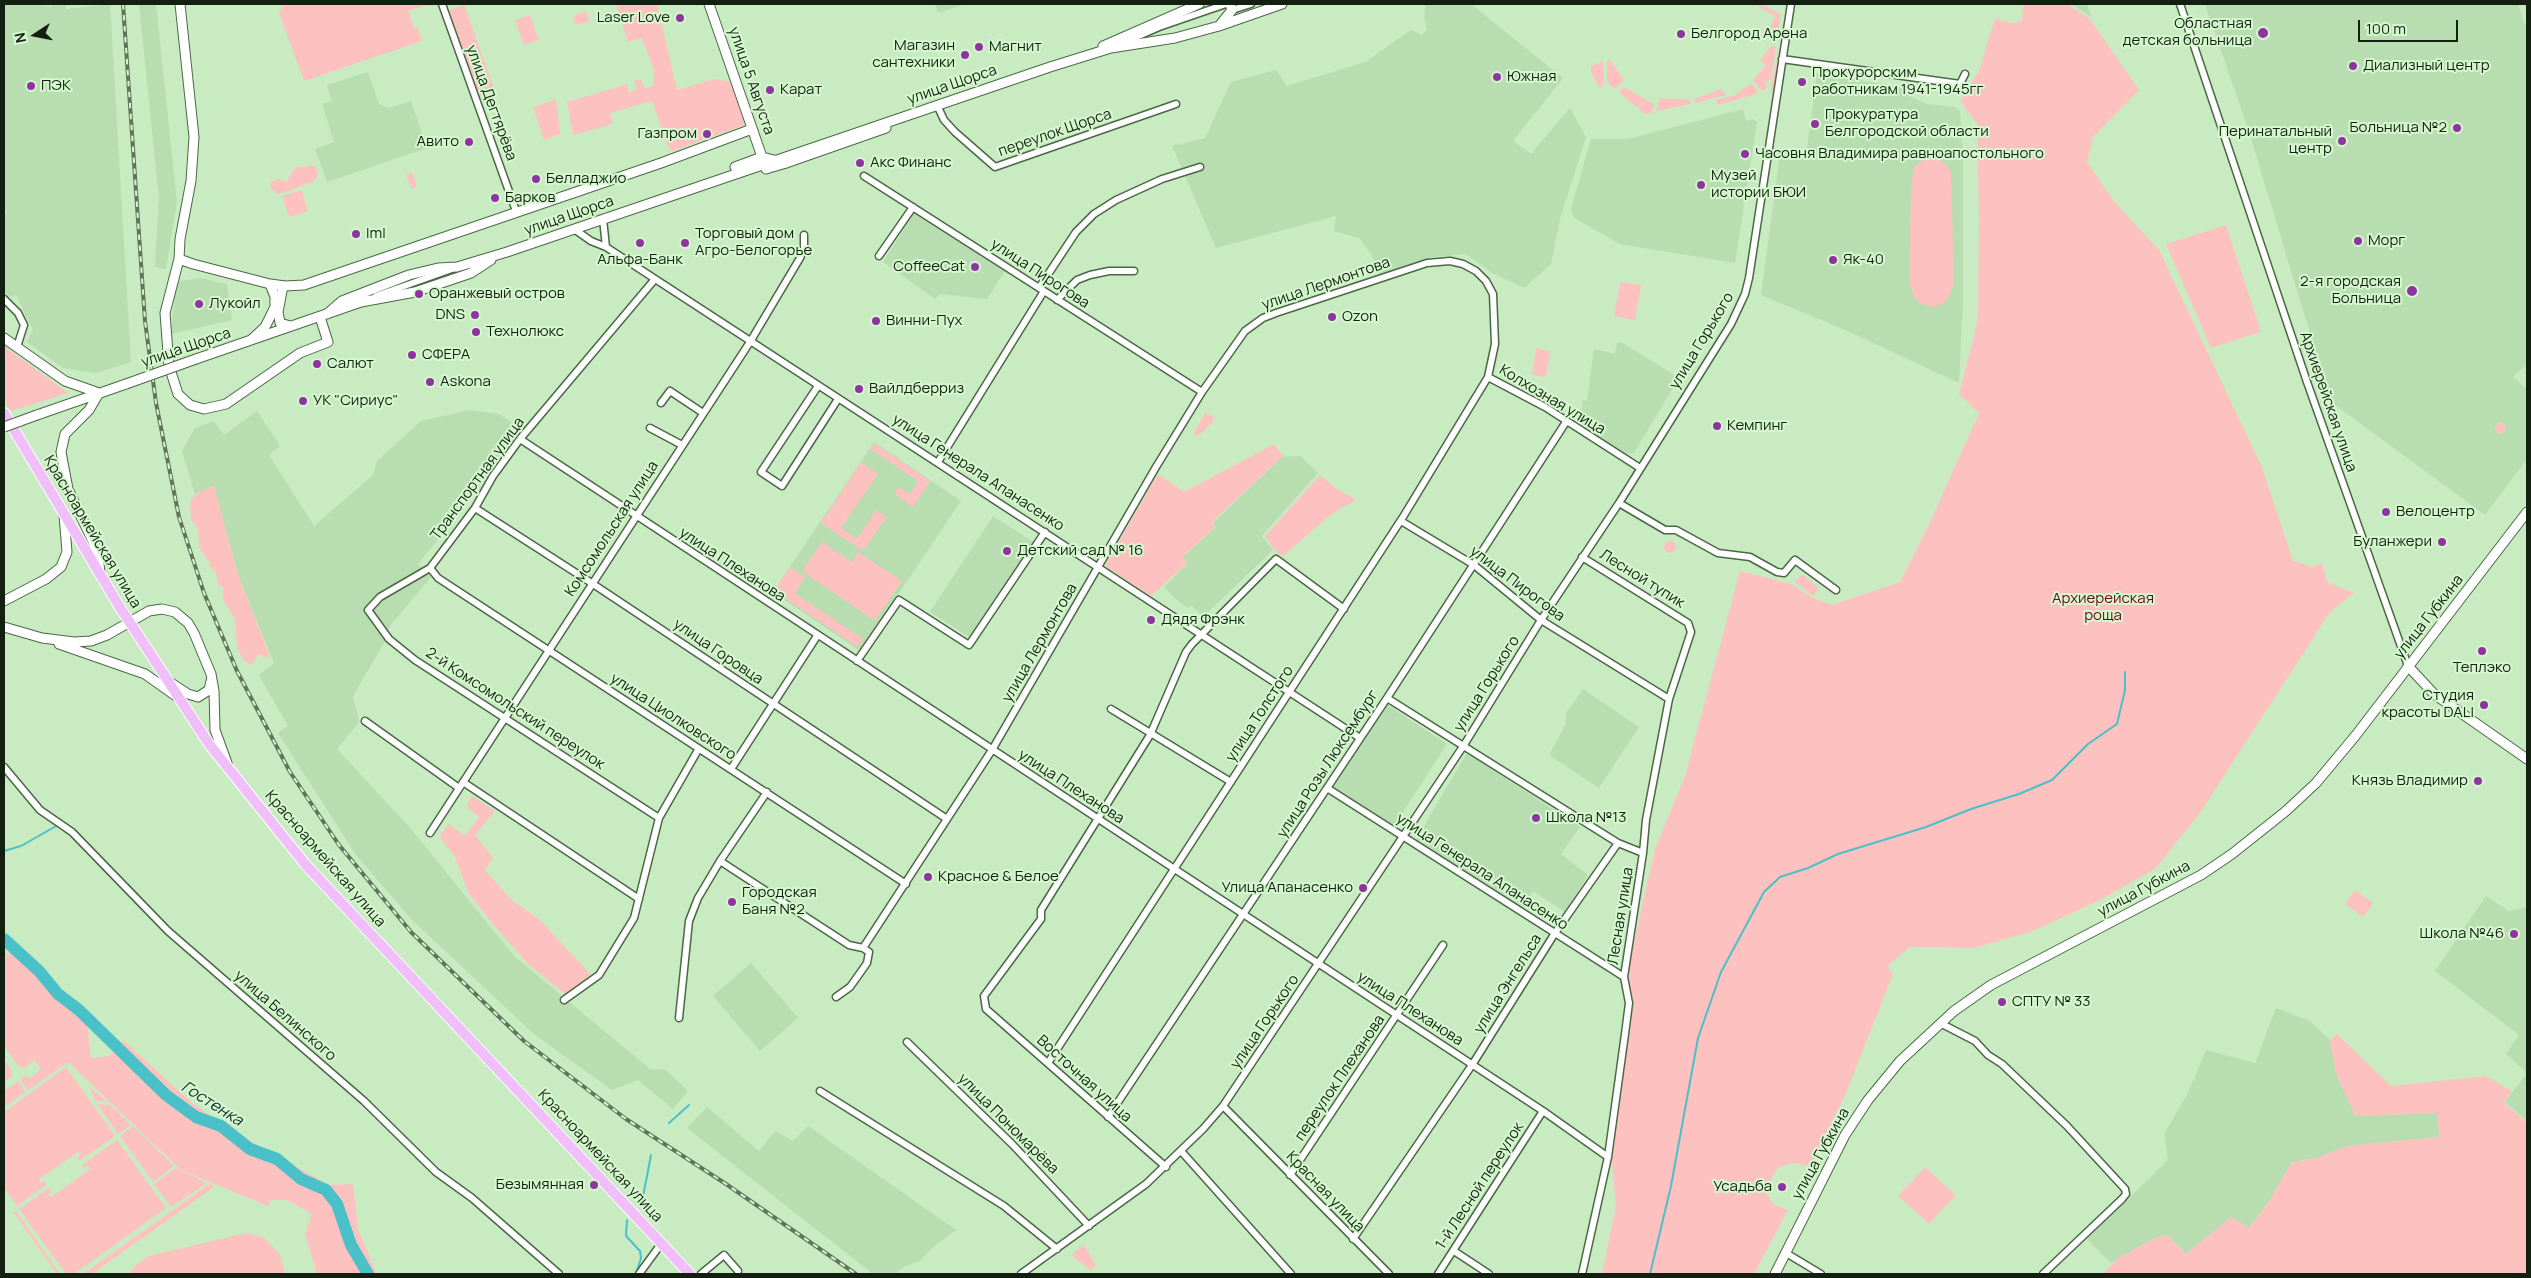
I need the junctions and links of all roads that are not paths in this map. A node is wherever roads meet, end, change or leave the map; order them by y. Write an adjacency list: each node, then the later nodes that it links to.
1 (180, 4): 30 (main road)
2 (442, 4): 23 (street, улица Дегтярёва)
3 (709, 4): 18 (main road, улица 5 Августа)
4 (1199, 4): 12 (main road)
5 (1251, 4): 9 (street, улица Щорса)
6 (1282, 4): 10 (main road, улица Щорса)
7 (1791, 4): 13 (street, улица Горького)
8 (2180, 4): 88 (street, Архиерейская улица)
9 (1230, 6): 10 (main road); 11 (street, улица Щорса)
10 (1219, 26): 11 (main road, улица Щорса)
11 (1111, 48): 12 (main road, улица Щорса)
12 (1081, 57): 16 (main road, улица Щорса)
13 (1782, 59): 14 (street); 61 (street, улица Горького)
14 (1965, 74)
15 (1176, 104): 16 (street, переулок Щорса)
16 (937, 105): 17 (main road, улица Щорса)
17 (913, 113): 19 (main road, улица Щорса); 19 (main road)
18 (754, 133): 19 (main road, улица 5 Августа); 23 (main road)
19 (766, 160): 24 (main road, улица Щорса)
20 (1200, 167): 37 (street)
21 (864, 176): 22 (street, улица Пирогова)
22 (913, 206): 29 (street); 37 (street, улица Пирогова)
23 (516, 212): 36 (main road)
24 (603, 219): 25 (main road, улица Щорса); 27 (street)
25 (574, 229): 27 (street, улица Генерала Апанасенко); 28 (main road, улица Щорса)
26 (804, 235): 45 (street, Комсомольская улица)
27 (606, 247): 34 (street, улица Генерала Апанасенко)
28 (500, 254): 32 (main road, улица Щорса); 40 (main road)
29 (880, 256)
30 (180, 259): 35 (main road); 41 (main road)
31 (1427, 264): 47 (street, Колхозная улица); 49 (street, улица Лермонтова)
32 (457, 267): 40 (street, улица Щорса); 41 (main road)
33 (1134, 271): 39 (street)
34 (655, 279): 45 (street, улица Генерала Апанасенко); 58 (street, Транспортная улица)
35 (270, 284): 36 (main road); 44 (main road)
36 (283, 286): 42 (main road)
37 (1041, 289): 39 (street, улица Пирогова); 60 (street)
38 (4, 299): 46 (street)
39 (1057, 300): 49 (street, улица Пирогова)
40 (361, 302): 41 (main road, улица Щорса)
41 (323, 315): 42 (main road, улица Щорса)
42 (290, 326): 44 (main road, улица Щорса)
43 (4, 338): 46 (main road)
44 (250, 341): 50 (main road, улица Щорса, bridge)
45 (750, 342): 48 (street, улица Генерала Апанасенко); 54 (street, Комсомольская улица)
46 (16, 348): 50 (main road)
47 (1488, 377): 55 (street, Колхозная улица); 67 (street, улица Толстого)
48 (818, 386): 51 (street, улица Генерала Апанасенко); 51 (street)
49 (1202, 392): 71 (street, улица Лермонтова)
50 (99, 393): 56 (main road, улица Щорса, bridge); 73 (main road)
51 (838, 398): 60 (street, улица Генерала Апанасенко)
52 (661, 403): 54 (street)
53 (4, 413): 65 (main road, Красноармейская улица)
54 (703, 413): 59 (street, Комсомольская улица)
55 (1566, 422): 61 (street, Колхозная улица); 70 (street, улица Розы Люксембург)
56 (4, 427)
57 (650, 428): 59 (street)
58 (520, 439): 63 (street, Транспортная улица); 66 (street, улица Плеханова)
59 (682, 445): 66 (street, Комсомольская улица)
60 (938, 462): 68 (street, улица Генерала Апанасенко)
61 (1640, 468): 62 (street, улица Горького)
62 (1619, 503): 69 (street, улица Горького); 75 (street)
63 (475, 508): 72 (street, Транспортная улица); 74 (street, улица Горовца)
64 (2527, 512): 88 (main road, улица Губкина)
65 (64, 515): 73 (main road, Красноармейская улица); 76 (main road)
66 (635, 517): 74 (street, Комсомольская улица); 83 (street, улица Плеханова)
67 (1401, 521): 70 (street, улица Пирогова); 77 (street, улица Толстого)
68 (1045, 532): 71 (street, улица Генерала Апанасенко); 86 (street)
69 (1582, 557): 79 (street, улица Горького); 80 (street, Лесной тупик)
70 (1474, 565): 79 (street, улица Пирогова); 92 (street, улица Розы Люксембург)
71 (1098, 566): 82 (street, улица Генерала Апанасенко); 102 (street, улица Лермонтова)
72 (430, 568): 78 (street, Транспортная улица); 85 (street, улица Циолковского)
73 (101, 575): 89 (main road, Красноармейская улица, bridge)
74 (593, 583): 85 (street, Комсомольская улица); 94 (street, улица Горовца)
75 (1836, 590)
76 (4, 601)
77 (1344, 608): 82 (street); 90 (street, улица Толстого)
78 (368, 610): 96 (street, 2-й Комсомольский переулок)
79 (1541, 620): 93 (street, улица Пирогова); 100 (street, улица Горького)
80 (1688, 623): 93 (street, Лесная улица)
81 (4, 628): 84 (main road)
82 (1202, 635): 90 (street, улица Генерала Апанасенко); 98 (street)
83 (817, 636): 86 (street, улица Плеханова); 94 (street)
84 (42, 638): 87 (main road); 91 (main road)
85 (548, 649): 96 (street, Комсомольская улица); 101 (street, улица Циолковского)
86 (857, 661): 102 (street, улица Плеханова)
87 (207, 664): 89 (main road); 106 (main road)
88 (2408, 666): 103 (main road); 132 (main road, улица Губкина)
89 (164, 678): 91 (main road, Красноармейская улица)
90 (1289, 692): 99 (street, улица Генерала Апанасенко); 107 (street, улица Толстого)
91 (178, 698): 106 (main road, Красноармейская улица)
92 (1387, 698): 99 (street, улица Розы Люксембург); 100 (street)
93 (1669, 699): 117 (street, Лесная улица)
94 (773, 704): 105 (street); 112 (street, улица Горовца)
95 (1111, 709): 98 (street)
96 (505, 716): 108 (street, Комсомольская улица); 111 (street, 2-й Комсомольский переулок)
97 (365, 721): 108 (street)
98 (1150, 735): 107 (street); 113 (street)
99 (1360, 738): 109 (street, улица Розы Люксембург)
100 (1464, 745): 115 (street, улица Горького); 116 (street)
101 (698, 750): 105 (street, улица Циолковского); 111 (street)
102 (992, 750): 112 (street, улица Лермонтова); 113 (street, улица Плеханова)
103 (2527, 759)
104 (4, 766): 151 (street, улица Белинского)
105 (731, 769): 110 (street, улица Циолковского)
106 (235, 779): 146 (main road, Красноармейская улица)
107 (1231, 782): 119 (street, улица Толстого)
108 (461, 785): 114 (street, Комсомольская улица); 121 (street)
109 (1327, 788): 115 (street, улица Генерала Апанасенко); 122 (street, улица Розы Люксембург)
110 (767, 792): 118 (street); 120 (street, улица Циолковского)
111 (658, 818): 121 (street)
112 (947, 818): 120 (street, улица Лермонтова)
113 (1098, 819): 119 (street, улица Плеханова); 134 (street, Восточная улица)
114 (430, 833)
115 (1403, 836): 123 (street, улица Генерала Апанасенко); 126 (street, улица Горького)
116 (1618, 843): 117 (street); 123 (street, улица Энгельса)
117 (1643, 853): 127 (street, Лесная улица)
118 (720, 861): 125 (street); 131 (street)
119 (1174, 869): 122 (street, улица Плеханова); 134 (street, улица Толстого)
120 (906, 884): 125 (street, улица Лермонтова)
121 (639, 899): 129 (street)
122 (1244, 914): 126 (street, улица Плеханова); 139 (street, улица Розы Люксембург)
123 (1555, 933): 127 (street, улица Генерала Апанасенко); 135 (street, улица Энгельса)
124 (1444, 945): 130 (street, переулок Плеханова)
125 (863, 948): 128 (street)
126 (1319, 964): 130 (street, улица Плеханова); 137 (street, улица Горького)
127 (1624, 977): 141 (street, Лесная улица)
128 (836, 997)
129 (564, 1000)
130 (1398, 1016): 135 (street, улица Плеханова); 143 (street, переулок Плеханова)
131 (679, 1018)
132 (1940, 1023): 149 (main road, улица Губкина); 163 (street)
133 (907, 1042): 144 (street, улица Пономарёва)
134 (1048, 1063): 139 (street, Восточная улица)
135 (1472, 1064): 138 (street, улица Плеханова); 145 (street, улица Энгельса)
136 (820, 1091): 147 (street)
137 (1223, 1106): 140 (street, улица Горького); 143 (street, Красная улица)
138 (1543, 1111): 141 (street, улица Плеханова); 148 (street, 1-й Лесной переулок)
139 (1108, 1117): 142 (street, Восточная улица)
140 (1181, 1151): 142 (street, улица Горького); 156 (street)
141 (1608, 1157): 160 (street, Лесная улица)
142 (1166, 1167): 144 (street, улица Горького)
143 (1290, 1175): 145 (street, Красная улица)
144 (1089, 1226): 147 (street, улица Горького)
145 (1353, 1239): 157 (street, Красная улица)
146 (661, 1244): 152 (street); 153 (main road, Красноармейская улица)
147 (1057, 1249): 155 (street, улица Горького)
148 (1454, 1251): 158 (street, 1-й Лесной переулок); 159 (street)
149 (1786, 1253): 161 (main road, улица Губкина); 162 (street)
150 (738, 1271): 154 (street)
151 (559, 1274)
152 (639, 1274)
153 (690, 1274)
154 (701, 1274)
155 (1021, 1274)
156 (1291, 1274)
157 (1388, 1274)
158 (1438, 1274)
159 (1489, 1274)
160 (1582, 1274)
161 (1774, 1274)
162 (1821, 1274)
163 (2043, 1274)

